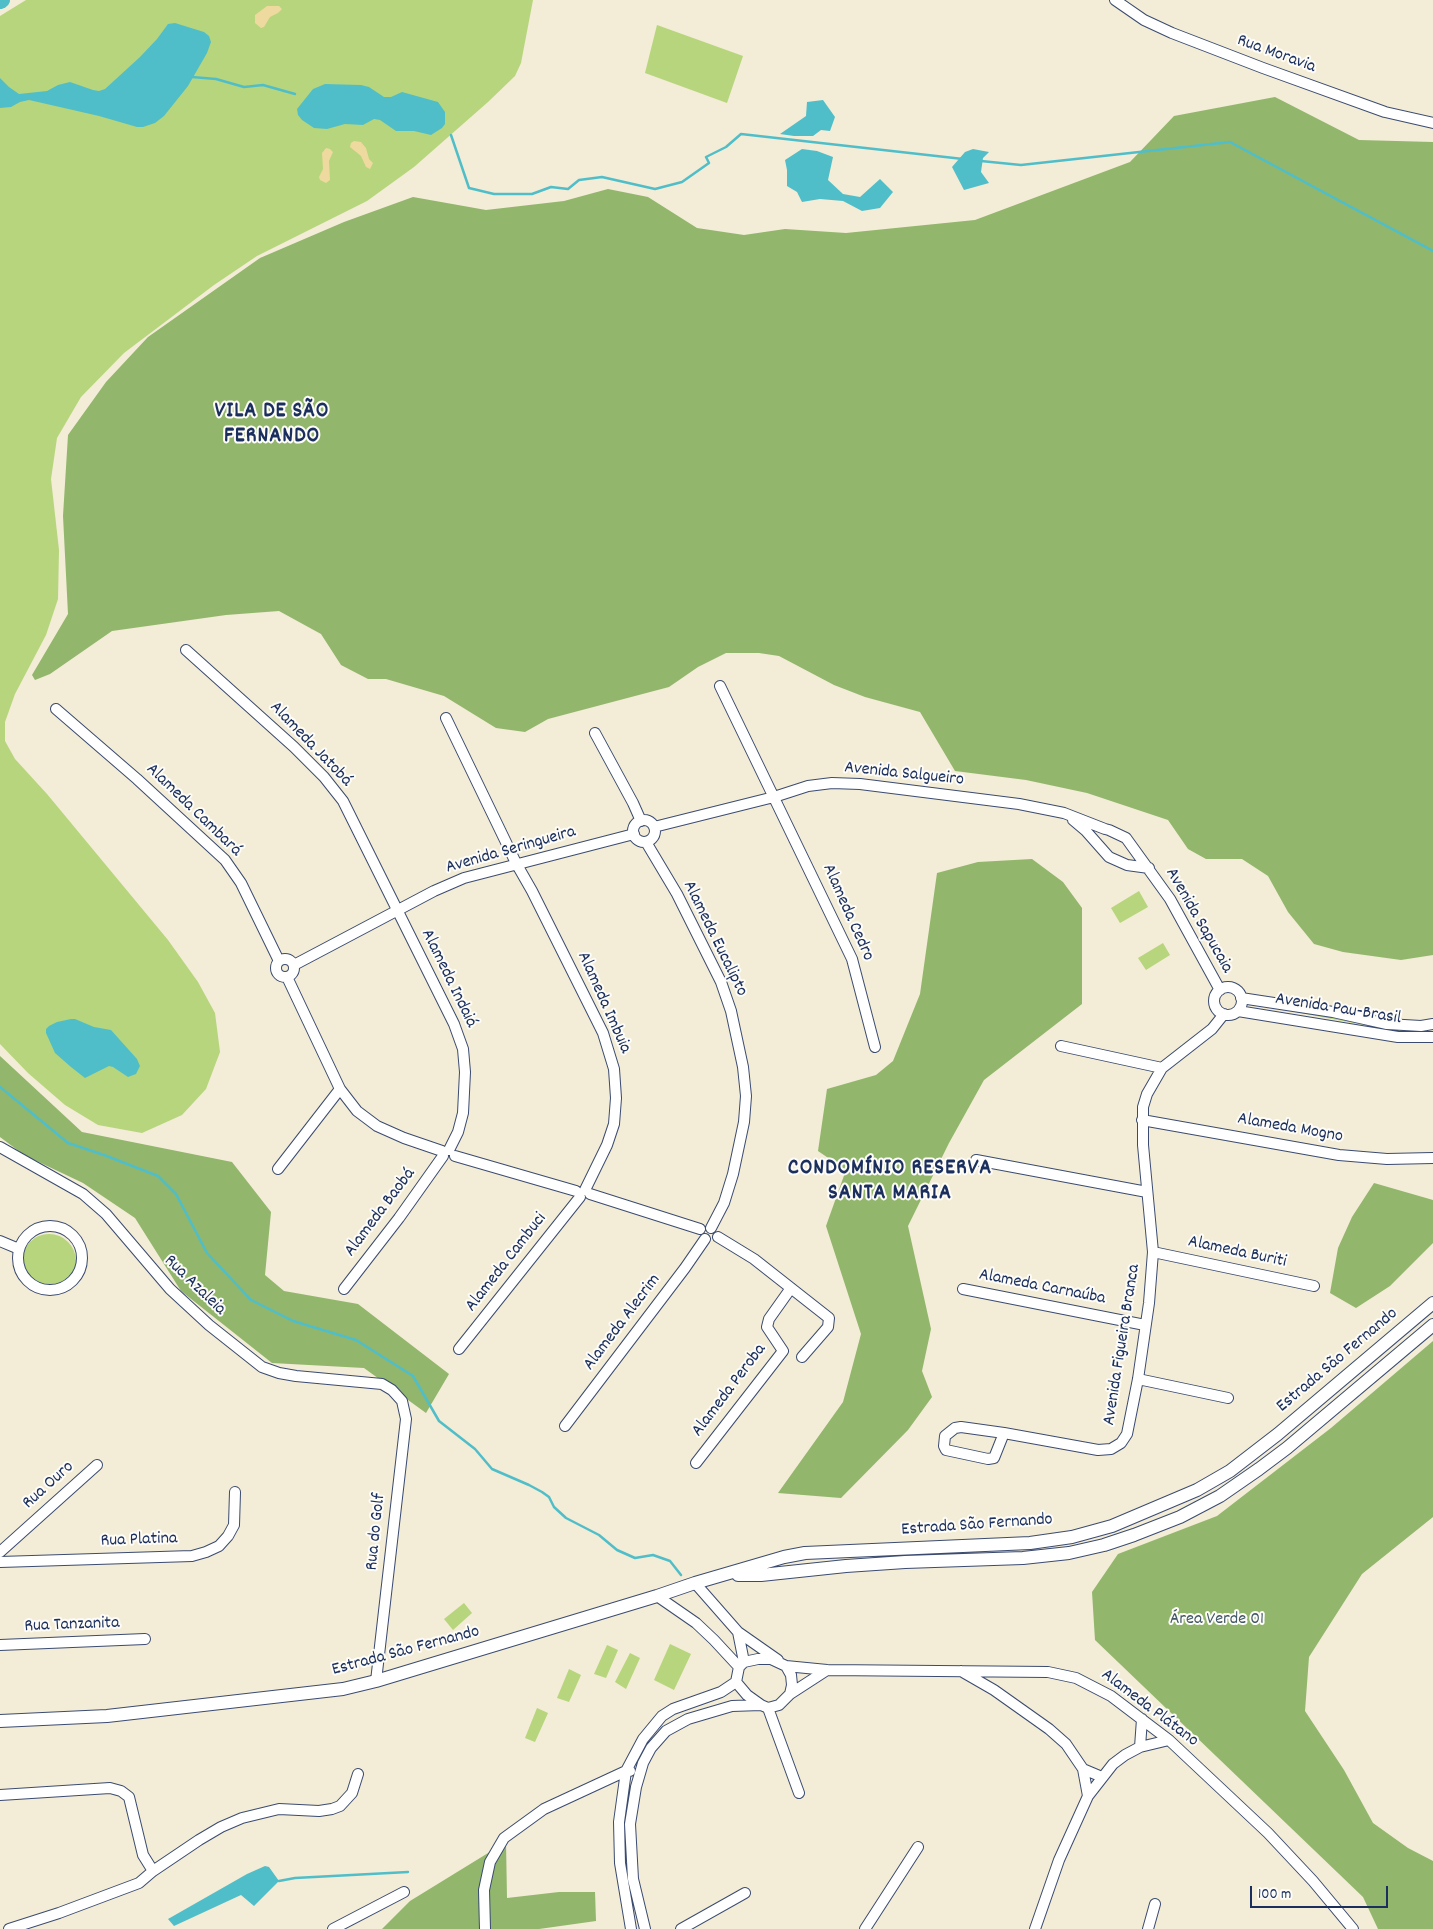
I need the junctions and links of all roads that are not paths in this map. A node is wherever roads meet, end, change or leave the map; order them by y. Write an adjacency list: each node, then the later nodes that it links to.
1 (1115, 0): 2 (street, Rua Moravia)
2 (1433, 123)
3 (186, 650): 20 (street, Alameda Jatobá)
4 (720, 686): 8 (street, Alameda Cedro)
5 (56, 709): 21 (street, Alameda Cambará)
6 (446, 718): 17 (street, Alameda Imbuia)
7 (595, 733): 10 (street)
8 (774, 797): 9 (street, Avenida Salgueiro); 11 (street, Avenida Salgueiro); 33 (street, Alameda Cedro)
9 (1064, 814): 12 (street, Avenida Salgueiro); 15 (street, Avenida Salgueiro)
10 (641, 820): 11 (street); 13 (street)
11 (654, 827): 14 (street)
12 (1105, 830): 15 (street); 16 (street, Avenida Salgueiro)
13 (634, 834): 14 (street); 17 (street, Avenida Seringueira)
14 (646, 842): 44 (street, Alameda Eucalipto)
15 (1098, 843): 18 (street, Avenida Salgueiro)
16 (1136, 853): 18 (street); 19 (street, Avenida Salgueiro)
17 (516, 863): 20 (street, Avenida Seringueira); 43 (street, Alameda Imbuia)
18 (1127, 865): 19 (street, Avenida Salgueiro)
19 (1149, 868): 24 (street, Avenida Sapucaia)
20 (397, 911): 22 (street, Avenida Seringueira); 38 (street, Alameda Indaiá)
21 (279, 961): 22 (street); 23 (street)
22 (294, 965): 23 (street)
23 (287, 977): 35 (street)
24 (1220, 990): 25 (street, Avenida Pau-Brasil); 27 (street)
25 (1241, 998): 26 (street); 29 (street, Avenida Pau-Brasil)
26 (1238, 1011): 27 (street, Avenida Pau-Brasil); 31 (street, Avenida Pau-Brasil)
27 (1224, 1014): 34 (street, Avenida Figueira Branca)
28 (1433, 1024): 29 (street, Avenida Pau-Brasil)
29 (1421, 1026): 30 (street, Avenida Pau-Brasil)
30 (1433, 1032)
31 (1433, 1037)
32 (1061, 1046): 34 (street)
33 (875, 1047)
34 (1162, 1068): 36 (street, Avenida Figueira Branca)
35 (340, 1089): 38 (street); 41 (street)
36 (1142, 1120): 39 (street, Alameda Mogno); 42 (street, Avenida Figueira Branca)
37 (0, 1147): 60 (street, Rua Azaleia)
38 (447, 1153): 43 (street); 52 (street, Alameda Baobá)
39 (1433, 1158)
40 (976, 1160): 42 (street)
41 (278, 1169)
42 (1147, 1192): 49 (street, Avenida Figueira Branca)
43 (583, 1193): 44 (street); 57 (street, Alameda Cambuci)
44 (705, 1228): 45 (street); 46 (street)
45 (718, 1237): 46 (street); 51 (street)
46 (705, 1239): 62 (street, Alameda Alecrim)
47 (0, 1241): 48 (street)
48 (19, 1249): 48 (street)
49 (1153, 1252): 50 (street, Alameda Buriti); 55 (street, Avenida Figueira Branca)
50 (1314, 1286)
51 (791, 1288): 58 (street); 64 (street, Alameda Peroba)
52 (344, 1289)
53 (962, 1289): 55 (street, Alameda Carnaúba)
54 (1433, 1303): 69 (main road, Estrada São Fernando)
55 (1145, 1325): 59 (street, Avenida Figueira Branca)
56 (1433, 1325): 69 (main road, Estrada São Fernando)
57 (459, 1349)
58 (802, 1357)
59 (1138, 1379): 61 (street); 63 (street, Avenida Figueira Branca)
60 (392, 1390): 80 (street, Rua do Golf)
61 (1228, 1398)
62 (565, 1426)
63 (1004, 1433): 63 (street, Avenida Figueira Branca)
64 (696, 1463)
65 (97, 1465): 67 (street, Rua Ouro)
66 (235, 1492): 68 (street, Rua Platina)
67 (0, 1552)
68 (0, 1562)
69 (721, 1575): 70 (main road, Estrada São Fernando)
70 (695, 1583): 71 (main road, Estrada São Fernando); 72 (street)
71 (657, 1596): 76 (street); 80 (main road, Estrada São Fernando)
72 (738, 1632): 75 (street); 76 (street)
73 (145, 1639): 74 (street, Rua Tanzanita)
74 (0, 1645)
75 (783, 1664): 76 (street); 77 (street, Alameda Plátano); 83 (street)
76 (742, 1665): 81 (street)
77 (827, 1670): 78 (street, Alameda Plátano); 83 (street)
78 (960, 1671): 79 (street, Alameda Plátano); 82 (street)
79 (998, 1671): 82 (street); 85 (street, Alameda Plátano)
80 (376, 1681): 86 (main road, Estrada São Fernando)
81 (736, 1682): 84 (street); 90 (street)
82 (994, 1690): 89 (street)
83 (790, 1694): 84 (street)
84 (764, 1707): 91 (street); 94 (street)
85 (1142, 1719): 87 (street, Alameda Plátano); 88 (street)
86 (0, 1721)
87 (1169, 1740): 88 (street); 111 (street, Alameda Plátano)
88 (1140, 1747): 93 (street)
89 (1083, 1769): 93 (street); 96 (street)
90 (626, 1771): 91 (street); 104 (street); 105 (street)
91 (640, 1772): 106 (street)
92 (358, 1774): 98 (street)
93 (1102, 1777): 96 (street)
94 (799, 1793)
95 (0, 1795): 98 (street)
96 (1088, 1796): 109 (street)
97 (918, 1847): 108 (street)
98 (152, 1871): 102 (street)
99 (404, 1892): 103 (street)
100 (745, 1893): 107 (street)
101 (1155, 1904): 110 (street)
102 (9, 1929)
103 (333, 1929)
104 (485, 1929)
105 (631, 1929)
106 (645, 1929)
107 (681, 1929)
108 (865, 1929)
109 (1035, 1929)
110 (1148, 1929)
111 (1353, 1929)

